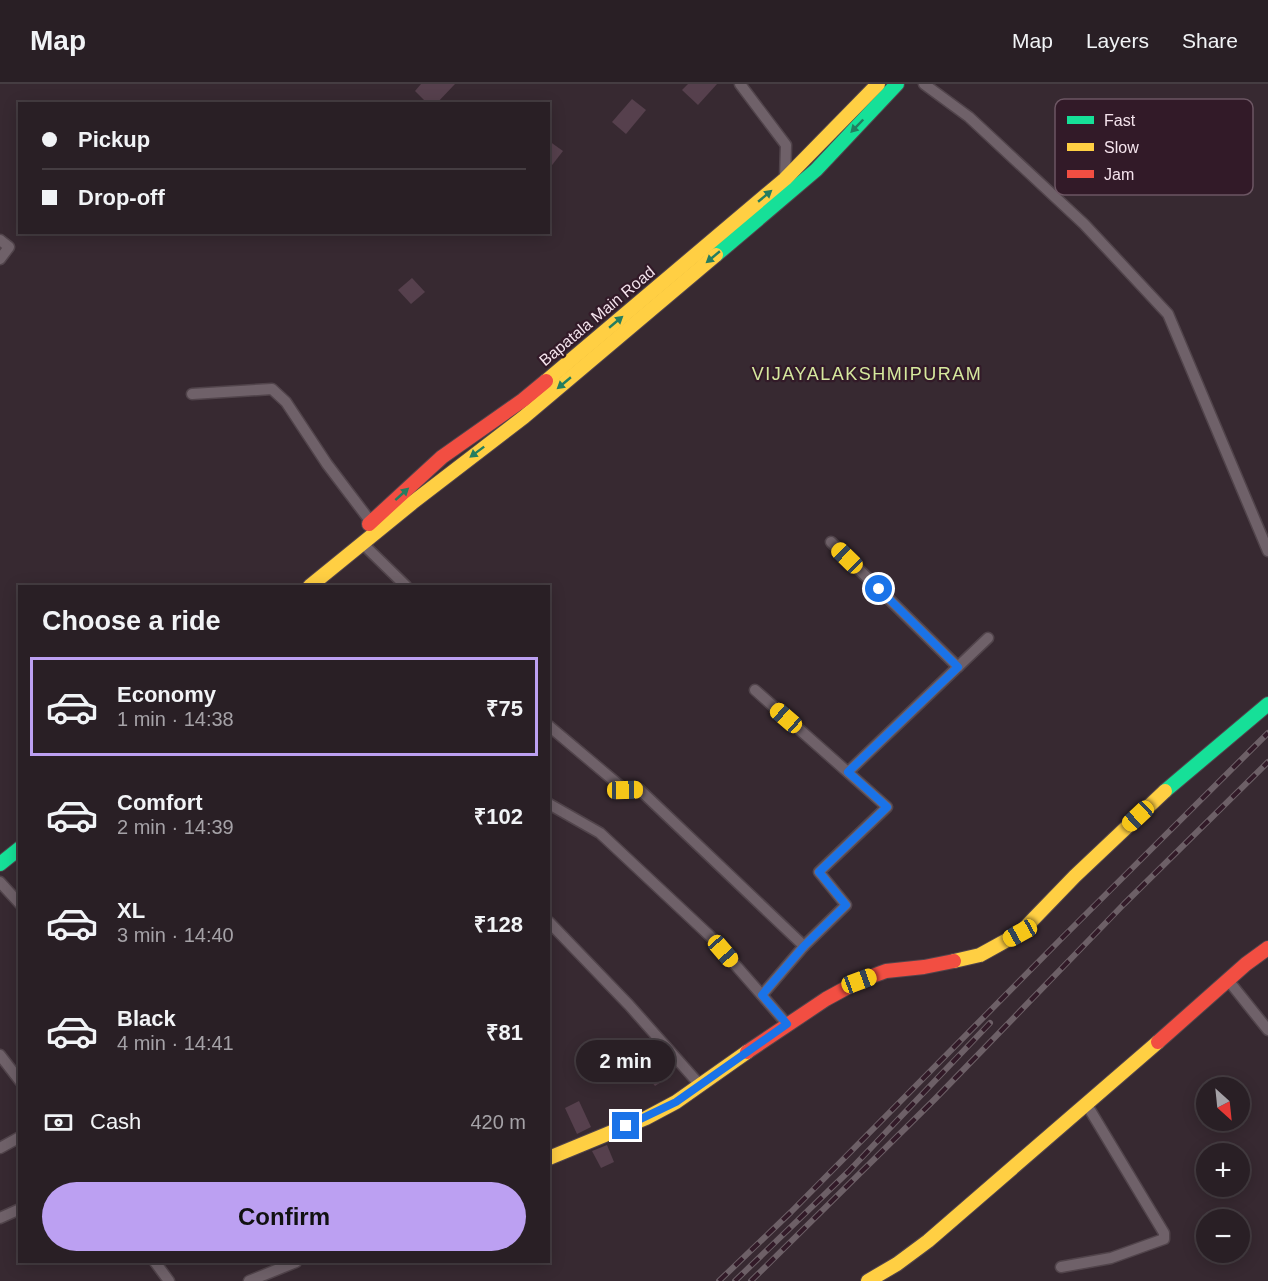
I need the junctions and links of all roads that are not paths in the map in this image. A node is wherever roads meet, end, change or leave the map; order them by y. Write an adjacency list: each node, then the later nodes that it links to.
1 (740, 84): 5 (street)
2 (878, 84): 5 (main road, Bapatala Main Road)
3 (897, 84): 9 (main road, Bapatala Main Road, one-way to 9)
4 (924, 84): 12 (street)
5 (785, 179): 9 (main road, Bapatala Main Road, one-way to 5)
6 (0, 240): 7 (street)
7 (0, 259)
8 (192, 394): 9 (street)
9 (375, 526): 11 (main road, Bapatala Main Road); 13 (main road, Bapatala Main Road)
10 (831, 542): 17 (street)
11 (362, 543): 13 (main road, Bapatala Main Road); 15 (street)
12 (1268, 551)
13 (333, 566): 14 (main road, Bapatala Main Road)
14 (311, 585)
15 (405, 585)
16 (988, 638): 17 (street)
17 (958, 667): 21 (street)
18 (755, 690): 21 (street)
19 (1268, 704): 32 (main road)
20 (550, 727): 28 (street)
21 (848, 772): 28 (street)
22 (550, 805): 31 (street)
23 (18, 850): 24 (main road)
24 (0, 864)
25 (0, 882): 26 (street)
26 (18, 902)
27 (550, 923): 36 (street)
28 (804, 946): 31 (street)
29 (1268, 948): 30 (main road)
30 (1228, 980): 33 (street); 37 (main road)
31 (762, 995): 32 (street)
32 (787, 1024): 36 (main road)
33 (1268, 1030)
34 (0, 1055): 35 (street)
35 (18, 1078)
36 (700, 1085): 40 (main road)
37 (1087, 1105): 45 (street); 48 (main road)
38 (18, 1138): 39 (street)
39 (0, 1148)
40 (550, 1158)
41 (18, 1210): 42 (street)
42 (0, 1218)
43 (156, 1263): 46 (street)
44 (294, 1263): 47 (street)
45 (1060, 1267)
46 (169, 1281)
47 (249, 1281)
48 (868, 1281)

